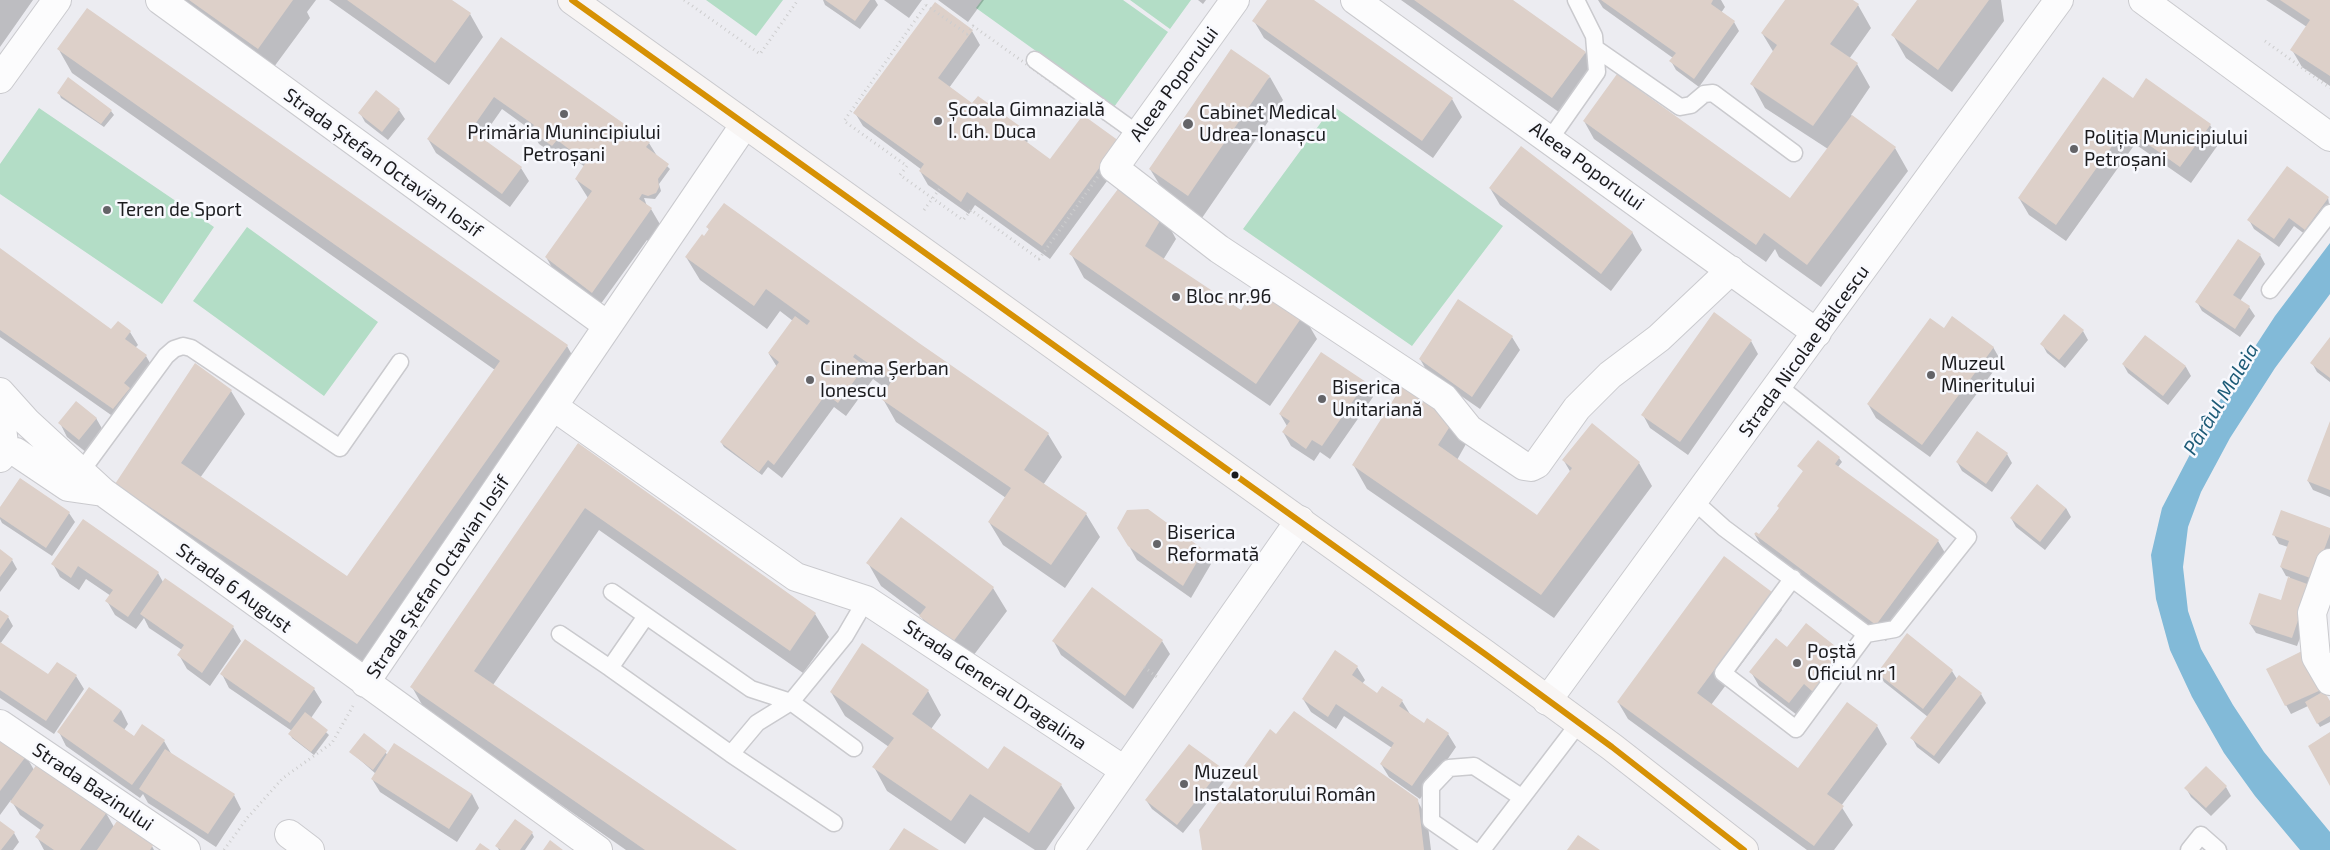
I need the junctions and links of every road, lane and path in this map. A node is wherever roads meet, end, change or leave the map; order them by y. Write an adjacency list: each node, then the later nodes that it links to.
1 (57, 0): 14 (street)
2 (160, 0): 27 (street, Strada Ștefan Octavian Iosif)
3 (572, 0): 16 (main road)
4 (684, 0): 5 (path)
5 (798, 0)
6 (1235, 0): 17 (street, Aleea Poporului)
7 (1355, 0): 19 (street, Aleea Poporului)
8 (1576, 0): 12 (lane)
9 (2060, 0): 28 (street, Strada Nicolae Bălcescu)
10 (2159, 5): 18 (street)
11 (2265, 41): 15 (path)
12 (1595, 48): 19 (lane); 20 (lane)
13 (1035, 60): 17 (lane)
14 (0, 80)
15 (2330, 88)
16 (745, 124): 27 (street, Strada Ștefan Octavian Iosif); 38 (main road)
17 (1138, 134): 25 (street, Aleea Poporului)
18 (2330, 137)
19 (1550, 139): 25 (street, Aleea Poporului)
20 (1794, 153)
21 (941, 187): 22 (path)
22 (932, 199): 22 (path); 23 (path)
23 (924, 210)
24 (2330, 212): 26 (lane)
25 (1731, 270): 28 (street, Aleea Poporului)
26 (2270, 290)
27 (607, 325): 32 (street, Strada Ștefan Octavian Iosif)
28 (1817, 333): 30 (street, Strada Nicolae Bălcescu)
29 (400, 362): 35 (lane)
30 (1778, 386): 37 (street, Strada Nicolae Bălcescu); 45 (lane)
31 (0, 392): 35 (street, Strada 6 August)
32 (554, 407): 42 (street); 48 (street, Strada Ștefan Octavian Iosif)
33 (0, 413): 34 (street, Strada 6 August)
34 (2, 455): 36 (street, Strada 6 August)
35 (80, 473): 36 (street, Strada 6 August)
36 (103, 492): 48 (street, Strada 6 August)
37 (1694, 501): 40 (lane); 49 (street, Strada Nicolae Bălcescu)
38 (1300, 520): 49 (main road); 55 (street)
39 (2330, 563): 47 (street)
40 (1793, 578): 45 (lane); 45 (lane)
41 (612, 592): 43 (lane)
42 (866, 600): 50 (lane); 55 (street, Strada General Dragalina)
43 (646, 616): 46 (lane); 50 (lane)
44 (560, 634): 46 (lane)
45 (1866, 634)
46 (610, 668): 54 (lane)
47 (2330, 681)
48 (365, 684): 60 (path); 62 (street, Strada Ștefan Octavian Iosif)
49 (1548, 701): 51 (main road)
50 (791, 702): 53 (lane); 54 (lane)
51 (1579, 723): 56 (lane); 66 (main road)
52 (0, 724): 59 (street, Strada Bazinului)
53 (854, 748)
54 (731, 754): 57 (lane)
55 (1124, 770): 63 (street)
56 (1521, 797): 64 (lane); 65 (lane)
57 (834, 823)
58 (289, 834): 61 (street)
59 (186, 850)
60 (224, 850)
61 (310, 850)
62 (598, 850)
63 (1069, 850)
64 (1473, 850)
65 (1482, 850)
66 (1744, 850)
67 (2189, 850): 68 (lane)
68 (2218, 850)

